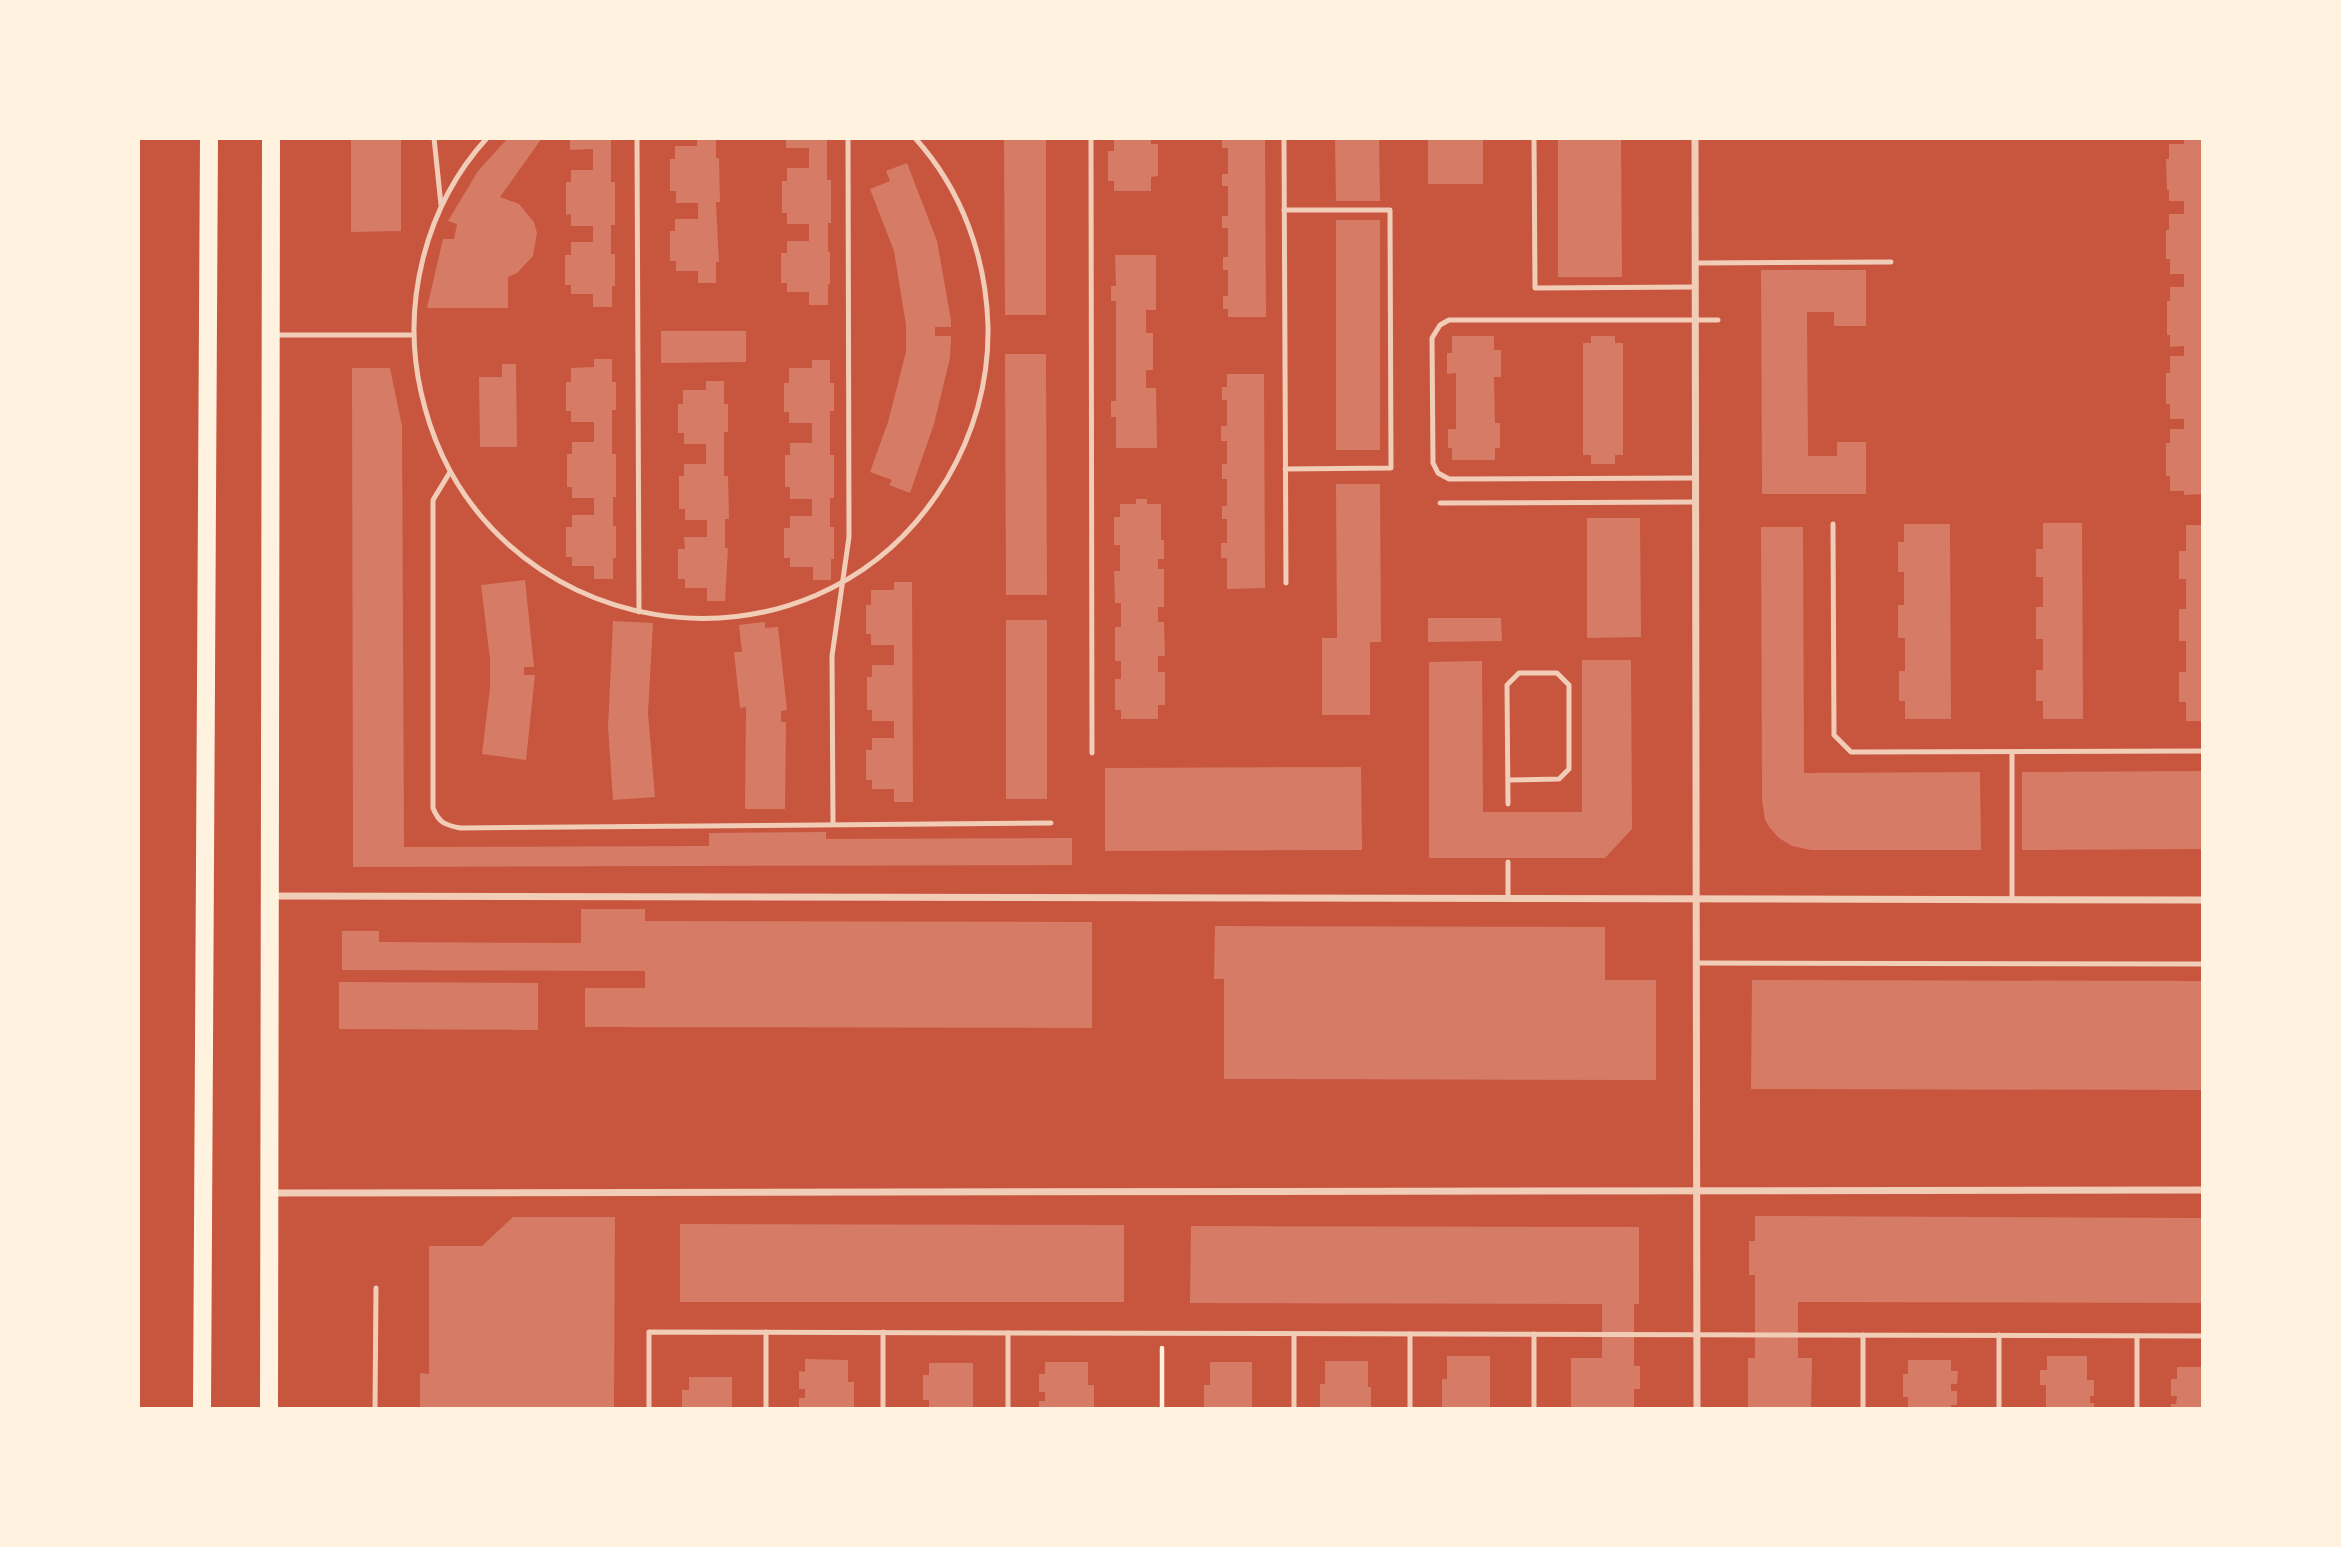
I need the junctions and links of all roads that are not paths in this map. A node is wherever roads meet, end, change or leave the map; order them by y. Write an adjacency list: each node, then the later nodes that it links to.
1 (209, 138): 60 (main road)
2 (271, 138): 19 (main road)
3 (434, 138): 12 (lane)
4 (487, 138): 12 (lane)
5 (637, 138): 29 (lane)
6 (848, 138): 27 (lane)
7 (915, 138): 27 (lane)
8 (1091, 138): 32 (lane)
9 (1284, 138): 13 (lane)
10 (1534, 138): 16 (lane)
11 (1695, 138): 15 (street)
12 (441, 206): 20 (lane)
13 (1284, 210): 21 (lane); 21 (lane)
14 (1891, 262): 15 (lane)
15 (1696, 263): 16 (street)
16 (1696, 287): 17 (street)
17 (1696, 320): 18 (lane); 23 (street); 23 (lane)
18 (1718, 320)
19 (271, 335): 20 (lane); 38 (main road)
20 (414, 335): 22 (lane)
21 (1285, 469): 28 (lane)
22 (450, 472): 29 (lane); 35 (lane)
23 (1696, 478): 24 (street)
24 (1696, 502): 25 (lane); 40 (street)
25 (1440, 503)
26 (1833, 524): 31 (lane)
27 (843, 581): 29 (lane); 35 (lane)
28 (1286, 583)
29 (639, 612)
30 (2203, 751): 31 (lane)
31 (2012, 752): 41 (lane)
32 (1092, 753)
33 (1508, 779): 33 (lane); 34 (lane)
34 (1508, 804)
35 (833, 823): 36 (lane)
36 (1051, 823)
37 (1508, 862): 39 (lane)
38 (270, 896): 39 (street); 47 (main road)
39 (1508, 899): 40 (street)
40 (1696, 899): 41 (street); 43 (street)
41 (2012, 900): 42 (street)
42 (2203, 900)
43 (1696, 963): 44 (lane); 45 (street)
44 (2203, 964)
45 (1697, 1191): 46 (street); 47 (street); 55 (street)
46 (2203, 1191)
47 (269, 1193): 61 (main road)
48 (376, 1288): 62 (lane)
49 (766, 1332): 50 (lane); 63 (lane); 64 (lane)
50 (883, 1332): 51 (lane); 65 (lane)
51 (1008, 1333): 52 (lane); 66 (lane)
52 (1294, 1334): 53 (lane); 67 (lane)
53 (1410, 1334): 54 (lane); 68 (lane)
54 (1534, 1334): 55 (lane); 69 (lane)
55 (1697, 1335): 56 (lane); 70 (street)
56 (1863, 1335): 57 (lane); 71 (lane)
57 (1999, 1335): 58 (lane); 72 (lane)
58 (2137, 1336): 59 (lane); 73 (lane)
59 (2203, 1336)
60 (202, 1409)
61 (269, 1409)
62 (375, 1409)
63 (649, 1409)
64 (766, 1409)
65 (883, 1409)
66 (1008, 1409)
67 (1294, 1409)
68 (1410, 1409)
69 (1534, 1409)
70 (1697, 1409)
71 (1863, 1409)
72 (1999, 1409)
73 (2137, 1409)

